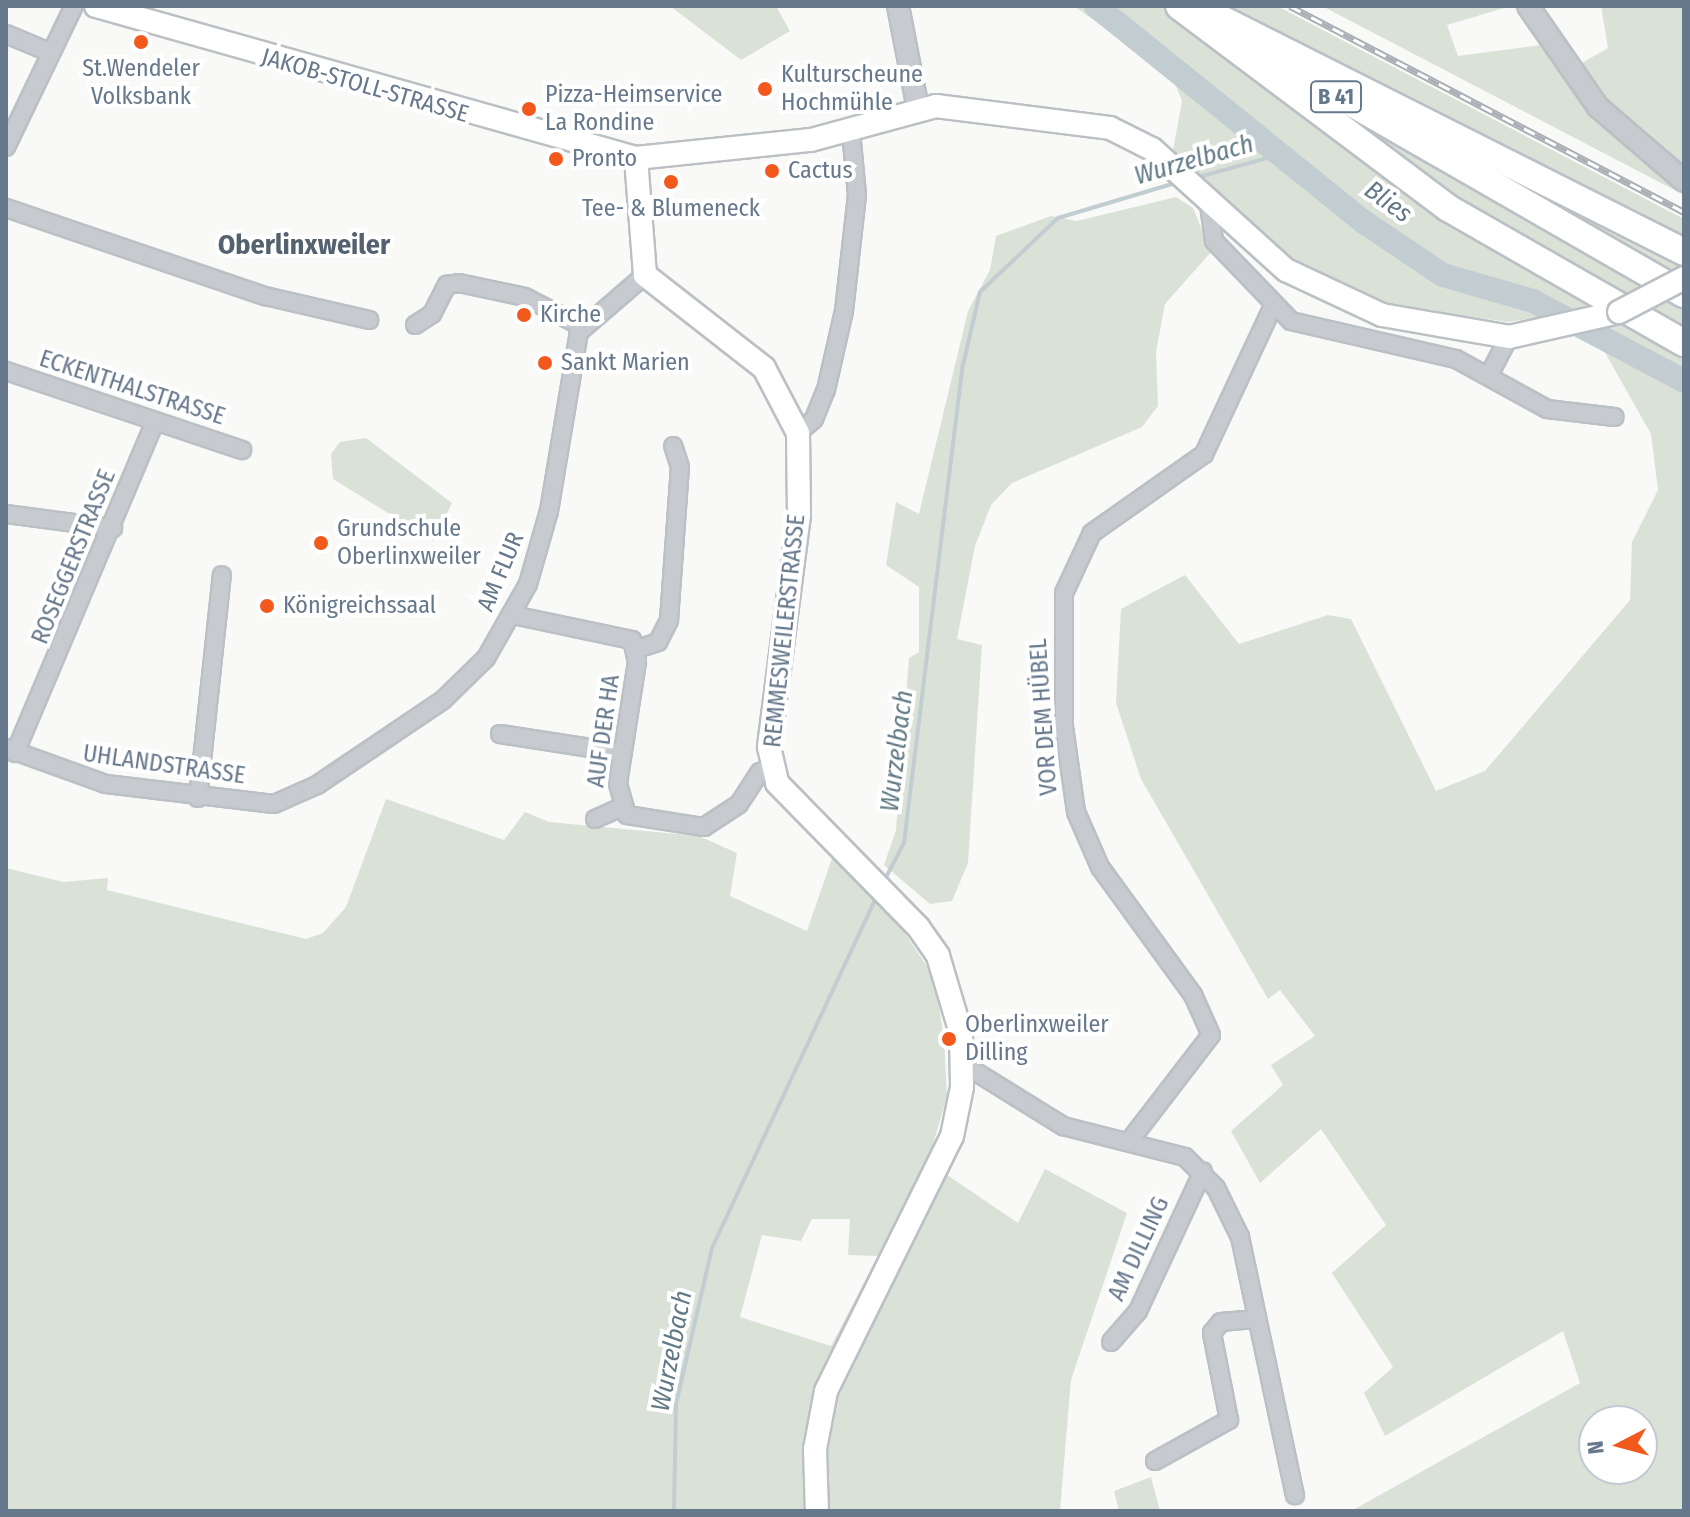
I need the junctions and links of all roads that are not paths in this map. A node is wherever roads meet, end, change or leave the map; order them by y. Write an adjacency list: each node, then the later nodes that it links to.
1 (74, 6): 9 (street)
2 (96, 6): 13 (main road, JAKOB-STOLL-STRASSE)
3 (898, 6): 10 (street)
4 (1179, 6): 22 (highway)
5 (1187, 6): 20 (highway, B 41)
6 (1197, 6): 17 (highway)
7 (1528, 6): 14 (street)
8 (6, 34): 9 (street)
9 (49, 52): 12 (street)
10 (918, 109): 11 (main road); 15 (main road)
11 (851, 131): 13 (main road); 32 (street)
12 (6, 147)
13 (636, 158): 18 (main road)
14 (1684, 181)
15 (1202, 198): 21 (street); 26 (main road)
16 (6, 208): 23 (street)
17 (1684, 252)
18 (645, 275): 25 (street); 32 (main road, REMMESWEILERSTRASSE)
19 (1684, 278): 22 (main road, bridge)
20 (1684, 294)
21 (1273, 306): 29 (street); 49 (street, VOR DEM HÜBEL)
22 (1619, 312): 26 (main road); 27 (highway)
23 (369, 320)
24 (415, 325): 25 (street)
25 (583, 327): 38 (street, AM FLUR)
26 (1509, 337): 29 (street)
27 (1684, 343)
28 (6, 371): 31 (street, ECKENTHALSTRASSE)
29 (1490, 373): 30 (street)
30 (1615, 417)
31 (155, 421): 34 (street, ECKENTHALSTRASSE); 36 (street, ROSEGGERSTRASSE)
32 (798, 433): 43 (main road, REMMESWEILERSTRASSE)
33 (673, 446): 39 (street)
34 (242, 450)
35 (6, 514): 36 (street)
36 (113, 528): 41 (street, ROSEGGERSTRASSE)
37 (222, 575): 44 (street)
38 (513, 615): 39 (street, AUF DER HA); 45 (street, AM FLUR)
39 (637, 649): 42 (street, AUF DER HA)
40 (500, 734): 42 (street)
41 (11, 750): 44 (street, UHLANDSTRASSE)
42 (623, 753): 46 (street, AUF DER HA)
43 (772, 768): 46 (street, AUF DER HA); 48 (main road, REMMESWEILERSTRASSE)
44 (198, 798): 45 (street, UHLANDSTRASSE)
45 (274, 804)
46 (620, 808): 47 (street, AUF DER HA)
47 (595, 819)
48 (963, 1064): 49 (street); 55 (main road, REMMESWEILERSTRASSE)
49 (1131, 1139): 50 (street)
50 (1203, 1171): 51 (street); 52 (street, AM DILLING)
51 (1257, 1319): 53 (street); 54 (street)
52 (1111, 1342)
53 (1155, 1461)
54 (1295, 1495)
55 (817, 1511)

